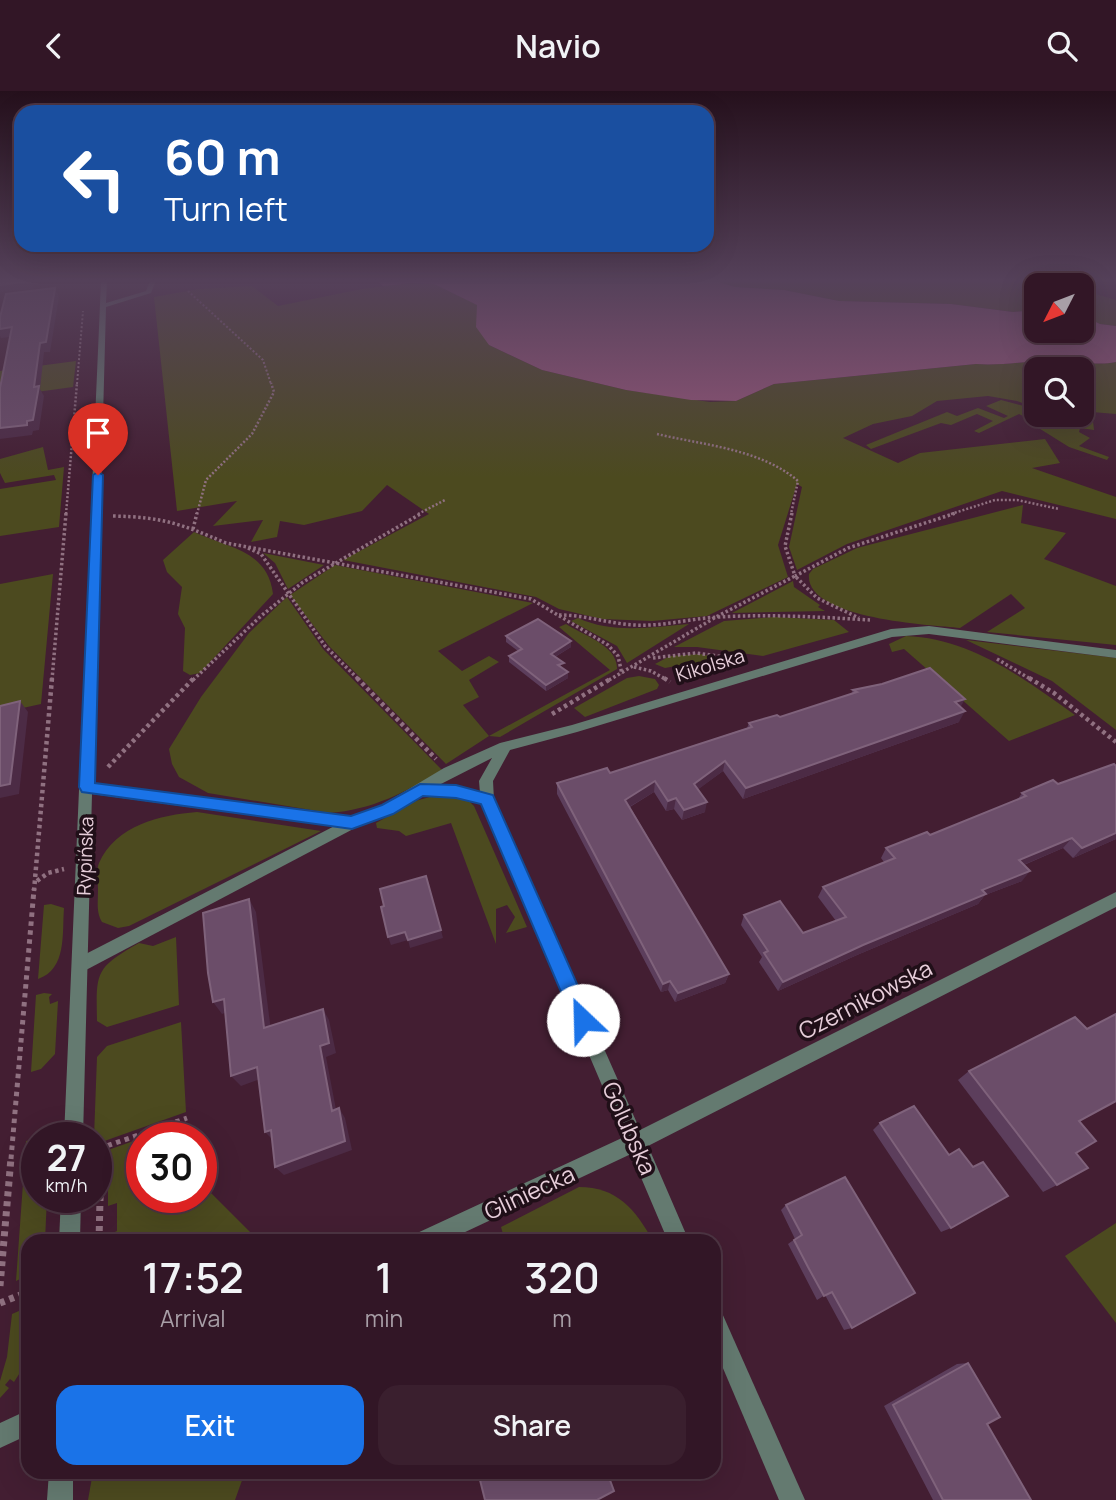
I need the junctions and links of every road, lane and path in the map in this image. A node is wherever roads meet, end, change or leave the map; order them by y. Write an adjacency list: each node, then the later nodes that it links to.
1 (80, 347): 42 (path)
2 (102, 347): 7 (street, Rypińska)
3 (249, 347): 8 (path)
4 (657, 434): 11 (path)
5 (445, 500): 10 (path)
6 (1059, 509): 11 (path)
7 (96, 516): 8 (path); 28 (street, Rypińska)
8 (194, 529): 9 (path)
9 (243, 545): 10 (path); 12 (path)
10 (335, 561): 12 (path); 13 (path)
11 (795, 576): 14 (path); 15 (path)
12 (287, 594): 27 (path); 28 (path)
13 (558, 615): 14 (path); 22 (path)
14 (716, 617): 15 (path); 19 (path)
15 (859, 618): 16 (path)
16 (882, 622)
17 (988, 654): 25 (path)
18 (1116, 654): 20 (street, Kikolska)
19 (645, 660): 20 (path); 21 (path)
20 (772, 666): 23 (street, Kikolska)
21 (634, 667): 22 (path); 23 (path)
22 (622, 674): 24 (path)
23 (684, 694): 26 (street, Kikolska)
24 (551, 715)
25 (1116, 742)
26 (505, 746): 27 (street, Kikolska); 30 (street)
27 (449, 772): 29 (street, Kikolska)
28 (87, 787): 31 (street); 33 (street, Rypińska)
29 (420, 790): 30 (street); 31 (street, Kikolska)
30 (487, 800): 36 (street, Golubska)
31 (352, 823): 33 (street, Kikolska)
32 (1116, 899): 36 (street, Czernikowska)
33 (80, 965): 35 (street, Rypińska)
34 (187, 1118): 39 (path)
35 (74, 1122)
36 (636, 1142): 40 (street, Gliniecka); 41 (street, Golubska)
37 (70, 1213): 38 (street)
38 (69, 1234)
39 (99, 1234)
40 (437, 1234)
41 (676, 1234)
42 (0, 1286)
43 (21, 1295): 44 (path)
44 (0, 1303)
45 (721, 1337): 50 (street)
46 (21, 1426): 47 (street)
47 (0, 1436)
48 (61, 1479): 49 (street)
49 (60, 1500)
50 (792, 1500)

